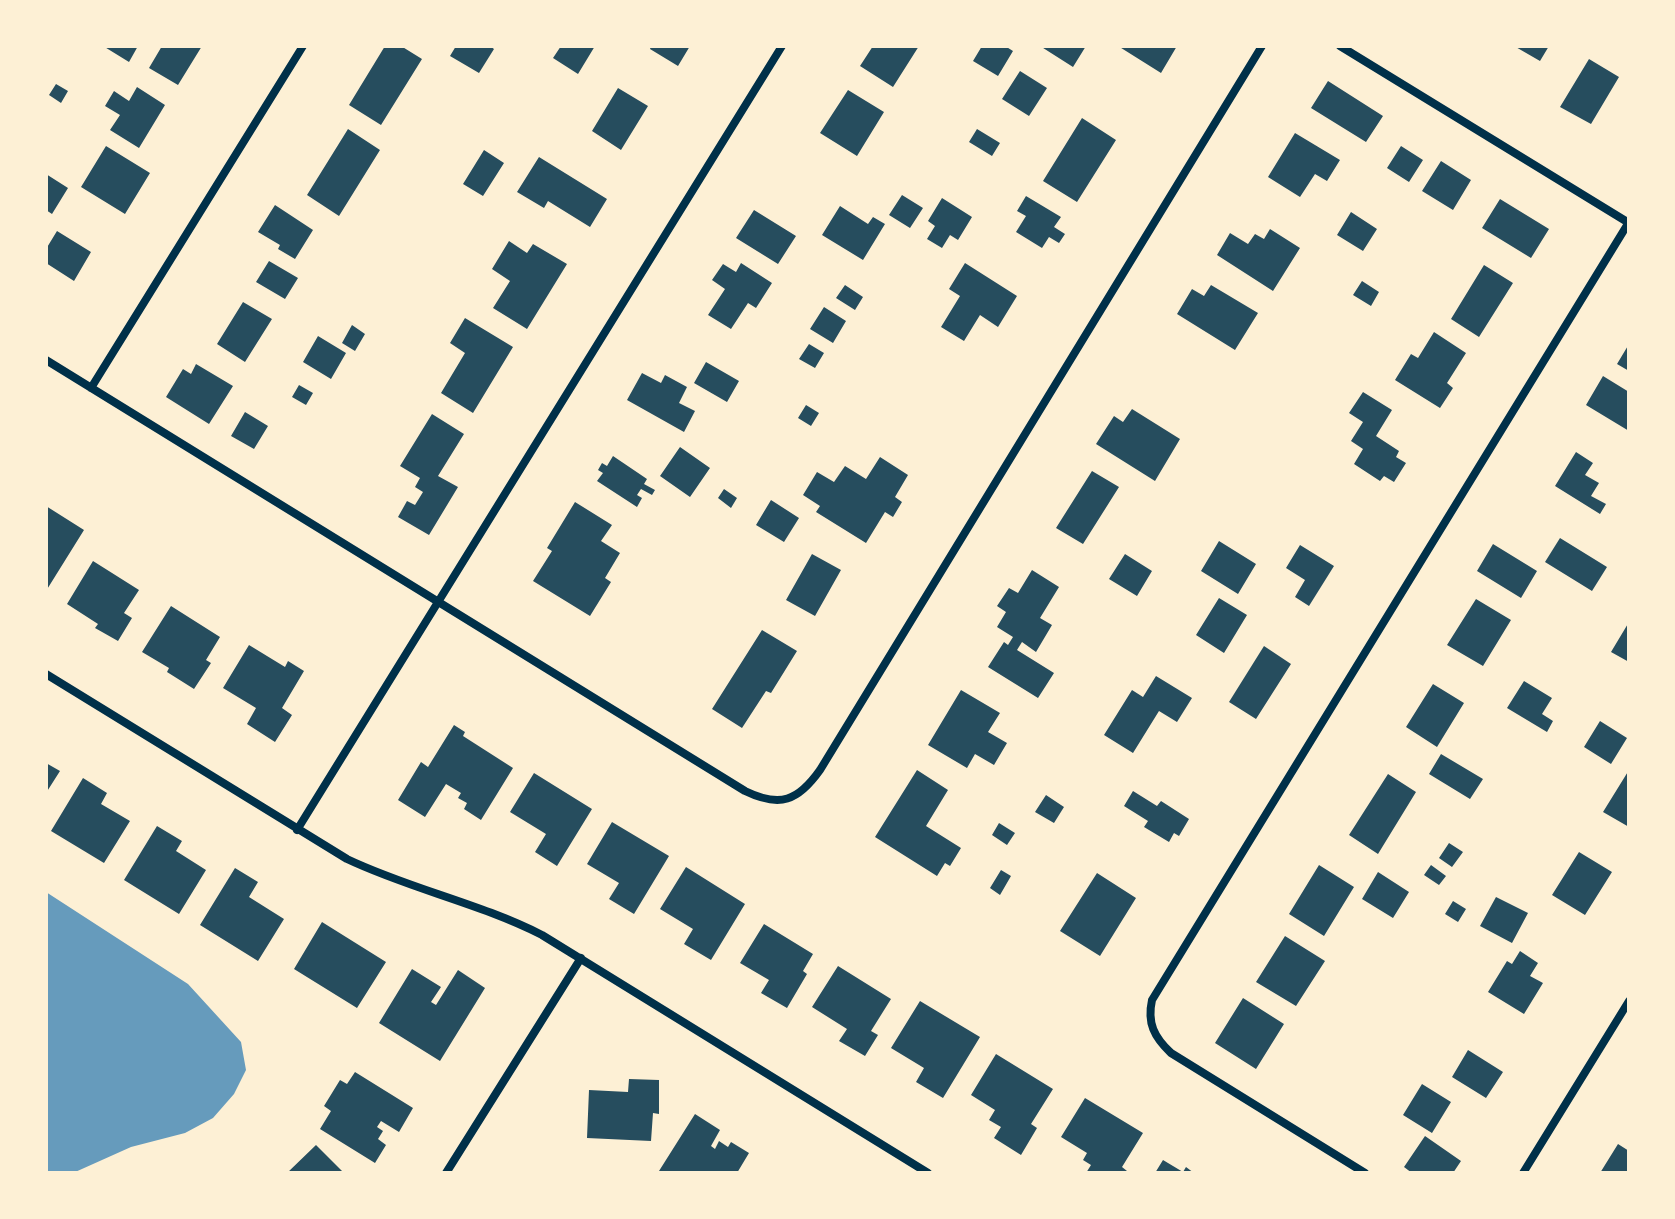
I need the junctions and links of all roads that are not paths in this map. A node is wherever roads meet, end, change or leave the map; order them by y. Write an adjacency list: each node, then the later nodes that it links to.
1 (303, 46): 7 (street)
2 (782, 46): 8 (street)
3 (1262, 46): 8 (street)
4 (1340, 46): 5 (street)
5 (1629, 222): 15 (street)
6 (46, 360): 7 (street)
7 (91, 388): 8 (street)
8 (437, 601): 10 (street)
9 (46, 674): 10 (street)
10 (297, 830): 11 (street)
11 (581, 958): 13 (street); 14 (street)
12 (1629, 1001): 16 (street)
13 (446, 1173)
14 (928, 1173)
15 (1365, 1173)
16 (1523, 1173)

